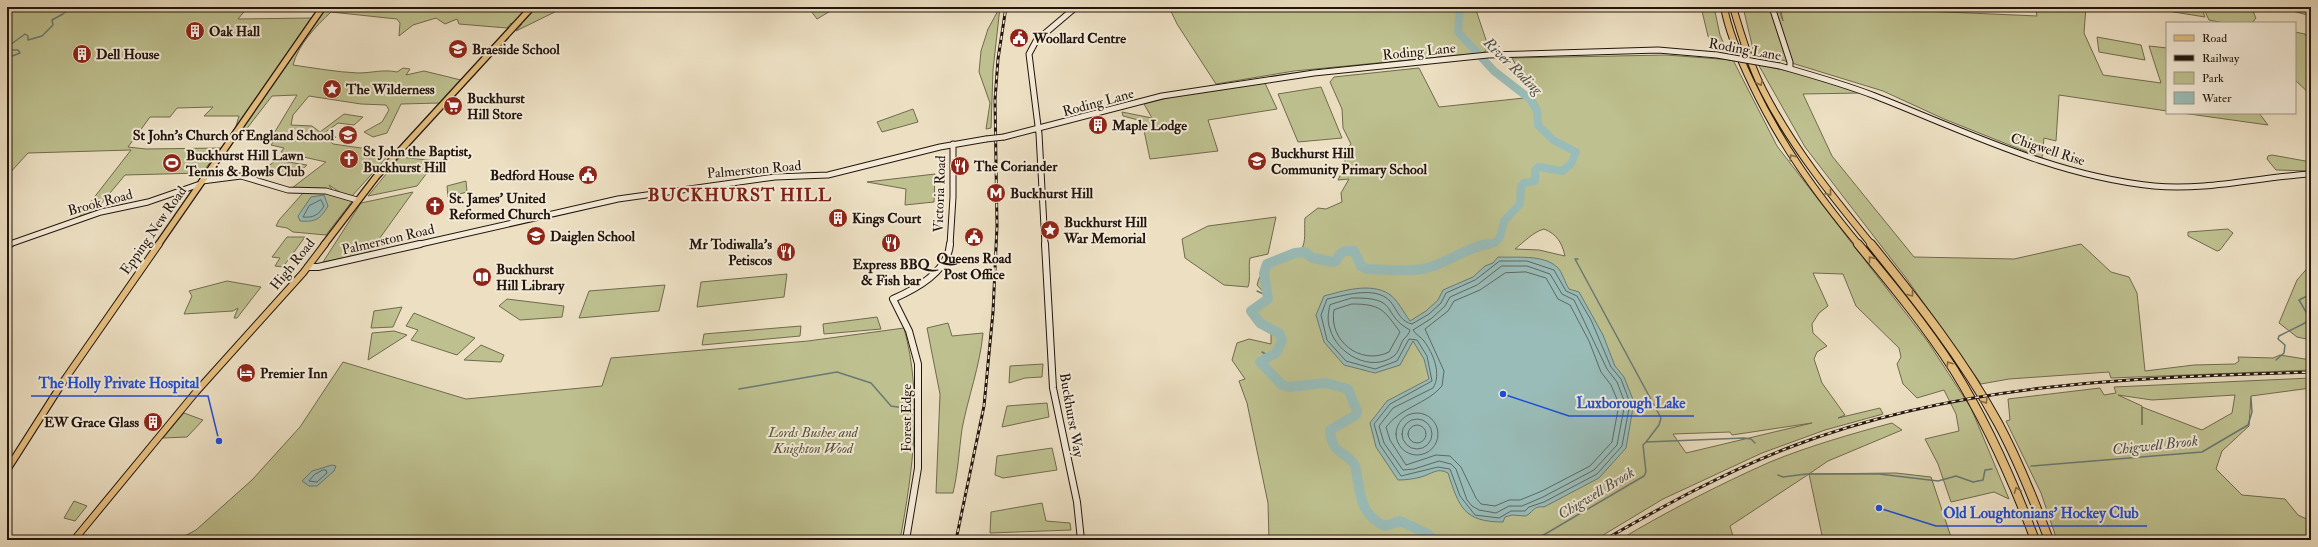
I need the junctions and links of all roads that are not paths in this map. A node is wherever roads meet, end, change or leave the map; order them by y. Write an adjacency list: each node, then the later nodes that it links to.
1 (323, 7): 11 (main road, Epping New Road)
2 (532, 7): 12 (main road, High Road)
3 (1076, 7): 8 (main road, Buckhurst Way)
4 (1724, 7): 20 (highway, one-way to 4)
5 (1733, 7): 21 (highway, one-way to 21)
6 (1772, 7): 7 (main road, Roding Lane)
7 (1790, 68): 8 (main road, Roding Lane, bridge); 10 (main road, Chigwell Rise)
8 (1038, 128): 9 (main road, Palmerston Road, bridge); 19 (main road, Buckhurst Way)
9 (953, 144): 14 (main road, Palmerston Road); 15 (main road, Victoria Road)
10 (2311, 174)
11 (201, 183): 12 (main road, Brook Road); 13 (main road, Brook Road); 16 (main road, Epping New Road)
12 (357, 200): 14 (main road, High Road)
13 (7, 245)
14 (308, 267): 17 (main road, High Road)
15 (893, 299): 18 (main road, Forest Edge)
16 (7, 470)
17 (74, 540)
18 (906, 540)
19 (1081, 540)
20 (2035, 540)
21 (2049, 540)

